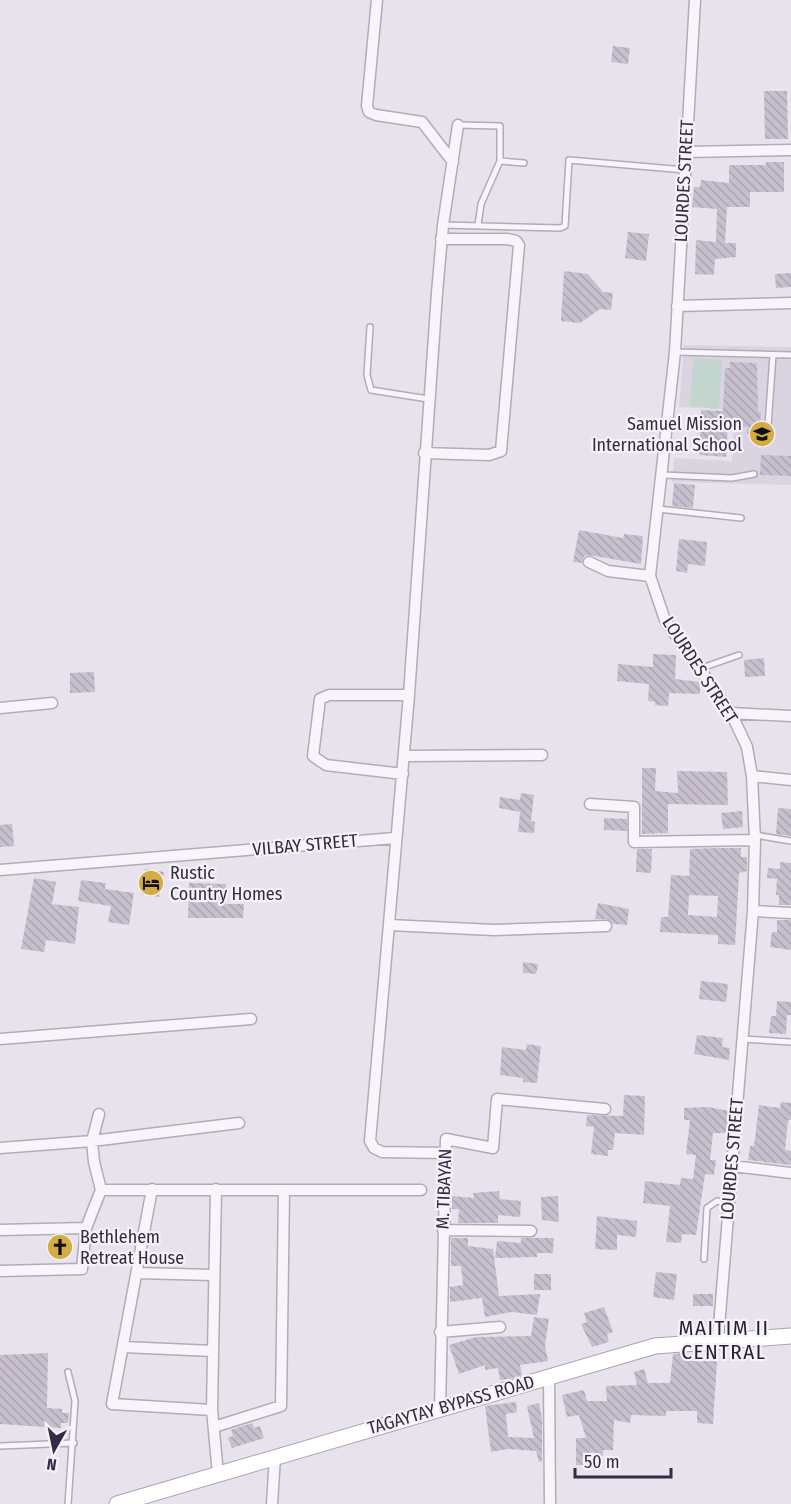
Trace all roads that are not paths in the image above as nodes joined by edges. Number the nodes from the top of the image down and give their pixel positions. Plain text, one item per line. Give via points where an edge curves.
1 (377, 0) edge
2 (695, 0) edge
3 (458, 125) joint
4 (791, 150) edge
5 (686, 152) junction
6 (500, 161) junction
7 (453, 162) junction
8 (524, 163) dead end
9 (685, 170) junction
10 (443, 225) junction
11 (478, 225) junction
12 (441, 240) junction
13 (791, 303) edge
14 (676, 306) junction
15 (370, 327) dead end
16 (675, 352) junction
17 (773, 354) junction
18 (791, 355) edge
19 (428, 399) junction
20 (767, 440) dead end
21 (424, 453) junction
22 (754, 474) dead end
23 (663, 475) junction
24 (658, 509) junction
25 (741, 518) dead end
26 (589, 562) dead end
27 (650, 576) junction
28 (739, 655) dead end
29 (699, 669) junction
30 (409, 695) junction
31 (52, 703) dead end
32 (0, 708) edge
33 (731, 714) junction
34 (791, 716) edge
35 (543, 755) dead end
36 (404, 756) junction
37 (402, 774) junction
38 (752, 776) junction
39 (791, 780) edge
40 (590, 804) dead end
41 (395, 838) junction
42 (755, 838) junction
43 (791, 841) edge
44 (0, 870) edge
45 (753, 911) junction
46 (791, 913) edge
47 (389, 925) junction
48 (606, 926) dead end
49 (251, 1019) dead end
50 (0, 1039) edge
51 (742, 1039) junction
52 (791, 1042) edge
53 (605, 1109) dead end
54 (99, 1114) dead end
55 (239, 1123) dead end
56 (92, 1141) junction
57 (0, 1148) edge
58 (445, 1153) junction
59 (732, 1166) junction
60 (791, 1173) edge
61 (152, 1189) junction
62 (101, 1190) junction
63 (216, 1190) junction
64 (284, 1190) junction
65 (421, 1190) dead end
66 (728, 1203) junction
67 (86, 1228) junction
68 (0, 1230) edge
69 (443, 1230) junction
70 (531, 1231) dead end
71 (704, 1259) dead end
72 (0, 1271) edge
73 (137, 1273) junction
74 (213, 1275) junction
75 (500, 1327) dead end
76 (440, 1332) junction
77 (791, 1336) edge
78 (718, 1339) junction
79 (123, 1347) junction
80 (213, 1352) junction
81 (68, 1372) dead end
82 (549, 1376) junction
83 (440, 1408) junction
84 (212, 1410) junction
85 (214, 1427) junction
86 (74, 1443) junction
87 (0, 1446) edge
88 (275, 1456) junction
89 (218, 1474) junction
90 (69, 1504) edge
91 (117, 1504) edge
92 (272, 1504) edge
93 (550, 1504) edge

1 - 7 street via 369,112 422,122
2 - 5 street, LOURDES STREET
3 - 6 lane via 500,126
3 - 7 street
4 - 5 street
5 - 9 street, LOURDES STREET
6 - 8 lane
6 - 11 lane via 481,204
7 - 10 street
9 - 11 lane via 569,160 565,226
9 - 14 street, LOURDES STREET
10 - 11 lane
10 - 12 street
12 - 19 street
12 - 21 street via 507,239 519,245 501,451 489,455
13 - 14 street
14 - 16 street, LOURDES STREET
15 - 19 lane via 367,375 371,390
16 - 17 lane
16 - 23 street, LOURDES STREET
17 - 18 lane
17 - 20 lane
19 - 21 street
21 - 30 street
22 - 23 lane via 732,478
23 - 24 street, LOURDES STREET
24 - 25 lane
24 - 27 street, LOURDES STREET
26 - 27 street via 608,571
27 - 29 street, LOURDES STREET via 665,620
28 - 29 lane
29 - 33 street, LOURDES STREET
30 - 36 street
30 - 37 street via 329,695 320,699 313,756 326,765
31 - 32 street
33 - 34 street
33 - 38 street, LOURDES STREET via 747,747
35 - 36 street
36 - 37 street
37 - 41 street
38 - 39 street
38 - 42 street, LOURDES STREET
40 - 42 street via 634,807 634,842
41 - 44 street, VILBAY STREET
41 - 47 street
42 - 43 lane
42 - 45 street, LOURDES STREET
45 - 46 street
45 - 51 street, LOURDES STREET
47 - 48 street via 494,930
47 - 58 street via 370,1142 382,1152
49 - 50 street
51 - 52 lane
51 - 59 street, LOURDES STREET
53 - 58 street, M. TIBAYAN via 497,1100 493,1148 446,1139
54 - 56 street
55 - 56 street
56 - 57 street
56 - 62 street
58 - 69 street, M. TIBAYAN
59 - 60 street
59 - 66 street, LOURDES STREET
61 - 62 street
61 - 63 street
61 - 73 street
62 - 67 street
63 - 64 street
63 - 74 street
64 - 65 street
64 - 85 street via 281,1406
66 - 71 lane via 717,1201 706,1208
66 - 78 street, LOURDES STREET
67 - 68 street
67 - 72 street via 82,1269
69 - 70 street
69 - 76 street, M. TIBAYAN
73 - 74 street
73 - 79 street
74 - 80 street
75 - 76 street
76 - 83 street, M. TIBAYAN
77 - 78 main road, TAGAYTAY BYPASS ROAD
78 - 82 main road, TAGAYTAY BYPASS ROAD via 655,1346
79 - 80 street
79 - 84 street via 112,1404
80 - 84 street
81 - 86 lane via 75,1401
82 - 83 main road, TAGAYTAY BYPASS ROAD
82 - 93 street
83 - 88 main road, TAGAYTAY BYPASS ROAD
84 - 85 street
85 - 89 street
86 - 87 lane
86 - 90 lane
88 - 89 main road, TAGAYTAY BYPASS ROAD
88 - 92 street
89 - 91 main road, TAGAYTAY BYPASS ROAD

